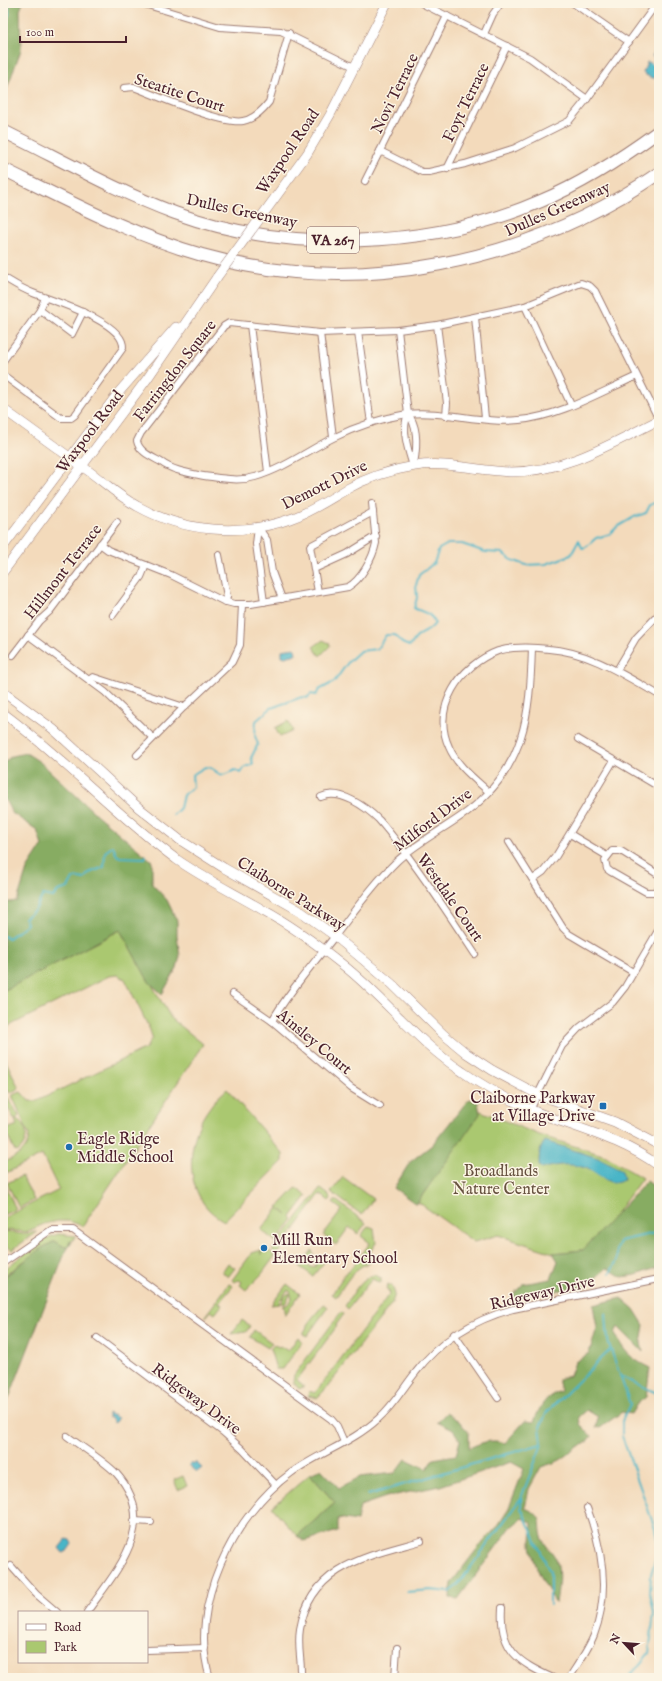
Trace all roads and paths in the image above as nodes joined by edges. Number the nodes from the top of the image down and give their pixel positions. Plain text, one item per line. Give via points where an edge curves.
1 (141, 3) edge
2 (387, 3) edge
3 (501, 3) edge
4 (573, 3) edge
5 (657, 3) edge
6 (423, 4) edge
7 (447, 16) junction
8 (289, 33) junction
9 (484, 34) junction
10 (629, 42) junction
11 (507, 46) junction
12 (354, 67) junction
13 (124, 88) dead end
14 (587, 99) junction
15 (3, 131) edge
16 (659, 131) edge
17 (380, 151) junction
18 (3, 169) edge
19 (447, 169) junction
20 (659, 174) edge
21 (365, 181) dead end
22 (3, 277) edge
23 (46, 298) junction
24 (195, 306) junction
25 (526, 306) junction
26 (40, 310) junction
27 (83, 312) junction
28 (475, 317) junction
29 (250, 325) junction
30 (437, 325) junction
31 (398, 330) junction
32 (358, 332) junction
33 (320, 333) junction
34 (3, 361) edge
35 (3, 375) edge
36 (637, 376) junction
37 (571, 405) junction
38 (3, 409) edge
39 (408, 414) junction
40 (446, 416) junction
41 (485, 418) junction
42 (659, 420) edge
43 (371, 423) junction
44 (333, 438) junction
45 (69, 458) junction
46 (82, 466) junction
47 (413, 466) junction
48 (268, 472) junction
49 (372, 503) dead end
50 (373, 512) junction
51 (117, 522) dead end
52 (258, 528) junction
53 (376, 536) junction
54 (100, 544) junction
55 (3, 547) edge
56 (219, 555) dead end
57 (146, 565) junction
58 (314, 569) junction
59 (3, 572) edge
60 (272, 572) junction
61 (261, 574) junction
62 (318, 592) junction
63 (282, 599) junction
64 (226, 602) junction
65 (264, 602) junction
66 (242, 605) junction
67 (659, 614) edge
68 (113, 615) dead end
69 (28, 635) junction
70 (532, 648) junction
71 (13, 655) dead end
72 (617, 670) junction
73 (89, 680) junction
74 (3, 692) edge
75 (659, 696) edge
76 (184, 706) junction
77 (3, 714) edge
78 (153, 738) junction
79 (578, 739) dead end
80 (137, 755) dead end
81 (614, 760) junction
82 (659, 787) edge
83 (489, 792) junction
84 (320, 797) dead end
85 (570, 834) junction
86 (509, 842) dead end
87 (406, 854) junction
88 (607, 856) junction
89 (659, 875) edge
90 (533, 879) junction
91 (659, 888) edge
92 (659, 929) edge
93 (335, 936) junction
94 (324, 950) junction
95 (475, 954) dead end
96 (633, 972) junction
97 (233, 994) dead end
98 (272, 1021) junction
99 (538, 1094) junction
100 (380, 1106) dead end
101 (530, 1110) junction
102 (659, 1145) edge
103 (659, 1166) edge
104 (3, 1263) edge
105 (659, 1279) edge
106 (454, 1334) junction
107 (97, 1338) dead end
108 (498, 1398) dead end
109 (67, 1436) dead end
110 (344, 1442) junction
111 (276, 1485) junction
112 (587, 1508) dead end
113 (134, 1521) junction
114 (151, 1522) dead end
115 (422, 1541) dead end
116 (11, 1566) dead end
117 (502, 1608) dead end
118 (56, 1611) edge
119 (88, 1611) edge
120 (205, 1648) junction
121 (397, 1648) dead end
122 (148, 1650) edge
123 (210, 1678) edge
124 (301, 1678) edge
125 (395, 1678) edge
126 (553, 1678) edge
127 (569, 1678) edge

1 - 8 street via 220,27 268,29
2 - 12 street, Waxpool Road
3 - 9 street
4 - 10 street
5 - 10 street
6 - 7 street
7 - 9 street
7 - 17 street, Novi Terrace
8 - 12 street
8 - 13 street, Steatite Court via 269,102 251,119 242,122 225,121 134,88
9 - 11 street
10 - 14 street
11 - 14 street via 530,58
11 - 19 street, Foyt Terrace
12 - 24 street, Waxpool Road, bridge via 307,154
14 - 19 street via 569,121 515,148
15 - 16 highway, Dulles Greenway / VA 267 via 134,196 176,213 244,230 301,239 330,240 420,235 463,226 524,208 588,178 634,150
17 - 19 street via 422,172
17 - 21 street, Novi Terrace
18 - 20 highway, Dulles Greenway / VA 267 via 124,228 185,250 282,270 330,273 366,273 410,268 483,255 556,230 614,202
22 - 23 street
23 - 26 street
23 - 27 street
24 - 45 street, Waxpool Road via 119,392
24 - 46 street, Waxpool Road via 147,379
25 - 28 street, Farringdon Square
25 - 36 street, Farringdon Square via 581,283 590,286 595,291
25 - 37 street
26 - 27 street via 72,334
26 - 34 street
27 - 35 street via 118,336 123,348 75,415 71,418 61,418
28 - 30 street, Farringdon Square
28 - 41 street
29 - 33 street, Farringdon Square
29 - 48 street
29 - 48 street, Farringdon Square via 235,322 224,326 137,441 141,449 163,464 189,474 237,479
30 - 31 street, Farringdon Square
30 - 40 street via 447,403
31 - 32 street, Farringdon Square
31 - 39 street
32 - 33 street, Farringdon Square
32 - 43 street
33 - 44 street
36 - 37 street, Farringdon Square
36 - 42 street, Farringdon Square
37 - 41 street, Farringdon Square via 538,418 518,421
38 - 45 street, Demott Drive
39 - 40 street, Farringdon Square
39 - 43 street, Farringdon Square
39 - 47 street via 413,420 417,449
40 - 41 street, Farringdon Square
42 - 47 street, Demott Drive via 582,458 548,468 512,472 450,465
43 - 44 street, Farringdon Square
44 - 48 street, Farringdon Square
45 - 46 street, Demott Drive
45 - 55 street, Waxpool Road
46 - 52 street, Demott Drive via 136,506 172,521 220,530
46 - 59 street, Waxpool Road
47 - 52 street, Demott Drive via 364,480 308,512
49 - 50 street
50 - 53 street
50 - 58 street via 310,546
51 - 54 street, Hillmont Terrace
52 - 60 street via 267,540
52 - 61 street via 256,544
53 - 58 street via 347,554
53 - 62 street via 375,549 358,580 348,587
54 - 57 street via 108,550
54 - 69 street, Hillmont Terrace via 50,611
56 - 64 street
57 - 64 street
57 - 68 street via 141,577
58 - 62 street
60 - 61 street
60 - 63 street
61 - 65 street
62 - 63 street
63 - 65 street
64 - 66 street
65 - 66 street
66 - 76 street via 240,645 232,662
67 - 72 street via 636,638
69 - 71 street, Hillmont Terrace
69 - 73 street
70 - 72 street via 586,656
70 - 83 street, Milford Drive via 531,690 525,727 508,766
70 - 83 street via 511,648 477,661 459,678 448,699 444,713 444,728 449,748 460,766
72 - 75 street
73 - 76 street via 93,677
73 - 78 street
74 - 93 street, Claiborne Parkway via 53,729 139,808 180,840 300,911
76 - 78 street
77 - 94 street, Claiborne Parkway via 55,754 116,811 161,847
78 - 80 street
79 - 81 street
81 - 82 street
81 - 85 street
83 - 87 street, Milford Drive via 466,812
84 - 87 street, Westdale Court via 334,794 358,804 379,820
85 - 88 street
85 - 90 street via 551,864
86 - 90 street
87 - 93 street, Milford Drive via 379,881
87 - 95 street, Westdale Court
88 - 89 street via 612,852 621,851
88 - 91 street via 606,865 611,872 646,892 654,892
90 - 96 street via 569,934
92 - 96 street
93 - 94 street, Milford Drive
93 - 99 street, Claiborne Parkway via 387,979 466,1053
94 - 98 street, Milford Drive
94 - 101 street, Claiborne Parkway via 356,976 445,1059 494,1092
96 - 99 street via 613,1002 579,1028 562,1046
97 - 98 street, Ainsley Court
98 - 100 street, Ainsley Court via 334,1075
99 - 101 street
99 - 102 street, Claiborne Parkway via 615,1122
101 - 103 street, Claiborne Parkway via 598,1133
104 - 110 street via 51,1230 73,1230 330,1419 337,1426
105 - 106 street, Ridgeway Drive via 496,1313
106 - 108 street
106 - 110 street, Ridgeway Drive via 426,1359 384,1414 359,1434
107 - 111 street, Ridgeway Drive via 223,1432
109 - 113 street via 116,1473 129,1494
110 - 111 street, Ridgeway Drive via 306,1462
111 - 120 street, Ridgeway Drive via 243,1523 224,1556 210,1598
112 - 127 street via 601,1556 602,1600 593,1636
113 - 114 street
113 - 119 street via 133,1537 124,1559
115 - 124 street via 347,1564 318,1588 306,1609 300,1630
116 - 118 street via 36,1594
117 - 126 street via 503,1634 509,1647 530,1668
120 - 122 street
120 - 123 street, Ridgeway Drive
121 - 125 street

